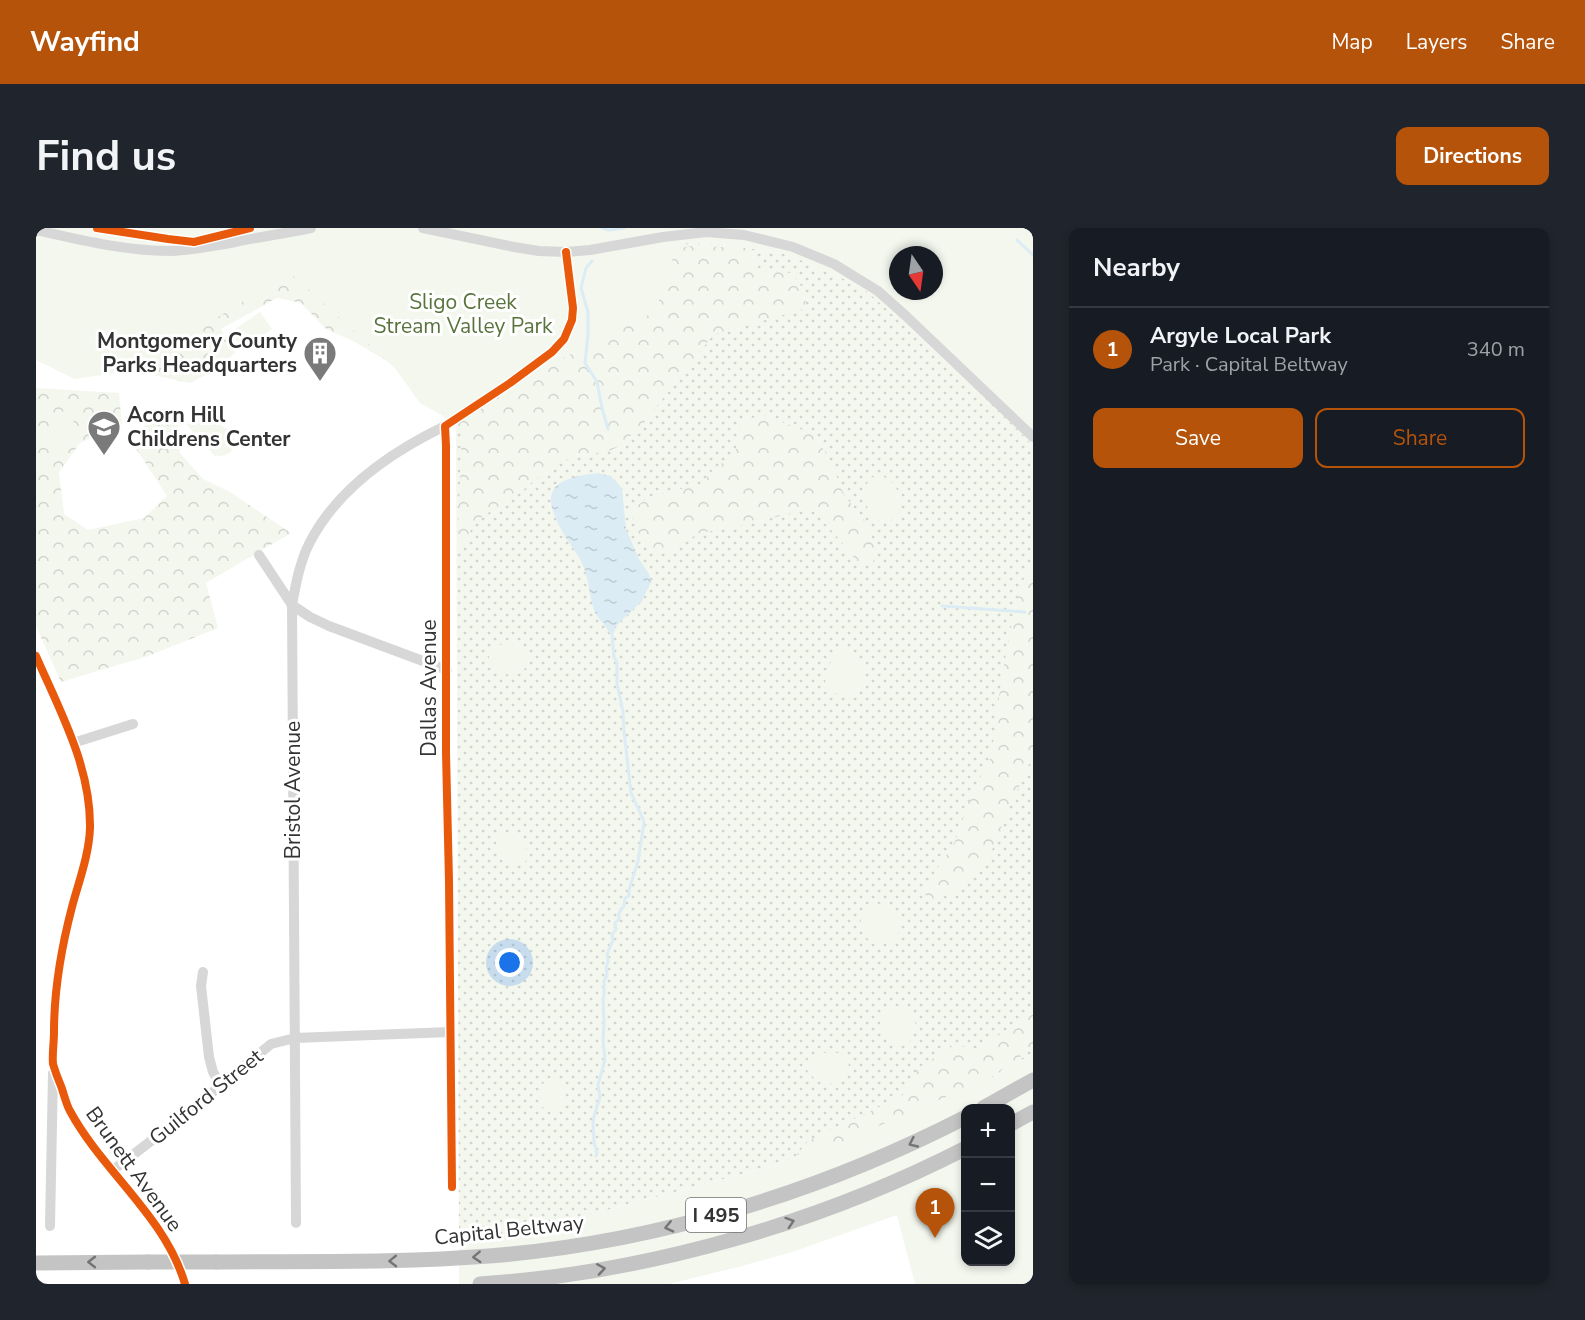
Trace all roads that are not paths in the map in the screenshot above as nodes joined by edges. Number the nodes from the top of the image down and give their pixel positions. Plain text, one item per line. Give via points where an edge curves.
1 (311, 228) edge
2 (423, 228) edge
3 (36, 230) edge
4 (567, 252) junction
5 (445, 426) junction
6 (1033, 437) edge
7 (259, 555) dead end
8 (292, 604) junction
9 (36, 656) edge
10 (447, 670) junction
11 (133, 724) dead end
12 (73, 743) junction
13 (203, 972) dead end
14 (450, 1032) junction
15 (295, 1038) junction
16 (53, 1064) junction
17 (1033, 1080) edge
18 (221, 1086) junction
19 (990, 1104) edge
20 (1033, 1112) edge
21 (961, 1120) edge
22 (1015, 1122) edge
23 (961, 1150) edge
24 (113, 1170) junction
25 (452, 1186) dead end
26 (296, 1223) dead end
27 (50, 1226) dead end
28 (36, 1263) edge
29 (185, 1284) edge
30 (480, 1284) edge

1 - 3 street via 199,249 170,250 115,246
2 - 4 street via 514,247
4 - 5 street via 573,308 564,339 510,383
4 - 6 street via 706,232 744,235 793,247 834,264 878,291
5 - 8 street, Bristol Avenue via 414,441 342,496 310,542
5 - 10 street, Dallas Avenue
7 - 8 street
8 - 10 street via 329,626
8 - 15 street, Bristol Avenue
9 - 12 street, Brunett Avenue
10 - 14 street, Dallas Avenue
11 - 12 street
12 - 16 street, Brunett Avenue via 88,793 90,829 58,967
13 - 18 street via 209,1057
14 - 15 street, Guilford Street
14 - 25 street, Dallas Avenue
15 - 18 street, Guilford Street via 271,1044
15 - 26 street, Bristol Avenue
16 - 24 street, Brunett Avenue via 69,1110
16 - 27 street
17 - 19 highway
18 - 24 street, Guilford Street
20 - 22 highway
21 -> 28 highway, Capital Beltway / I 495, bridge via 837,1175 727,1212 671,1227 542,1250 419,1260
30 -> 23 highway, I 495 via 610,1268 733,1239 847,1201
24 - 29 street, Brunett Avenue via 151,1219 176,1260

